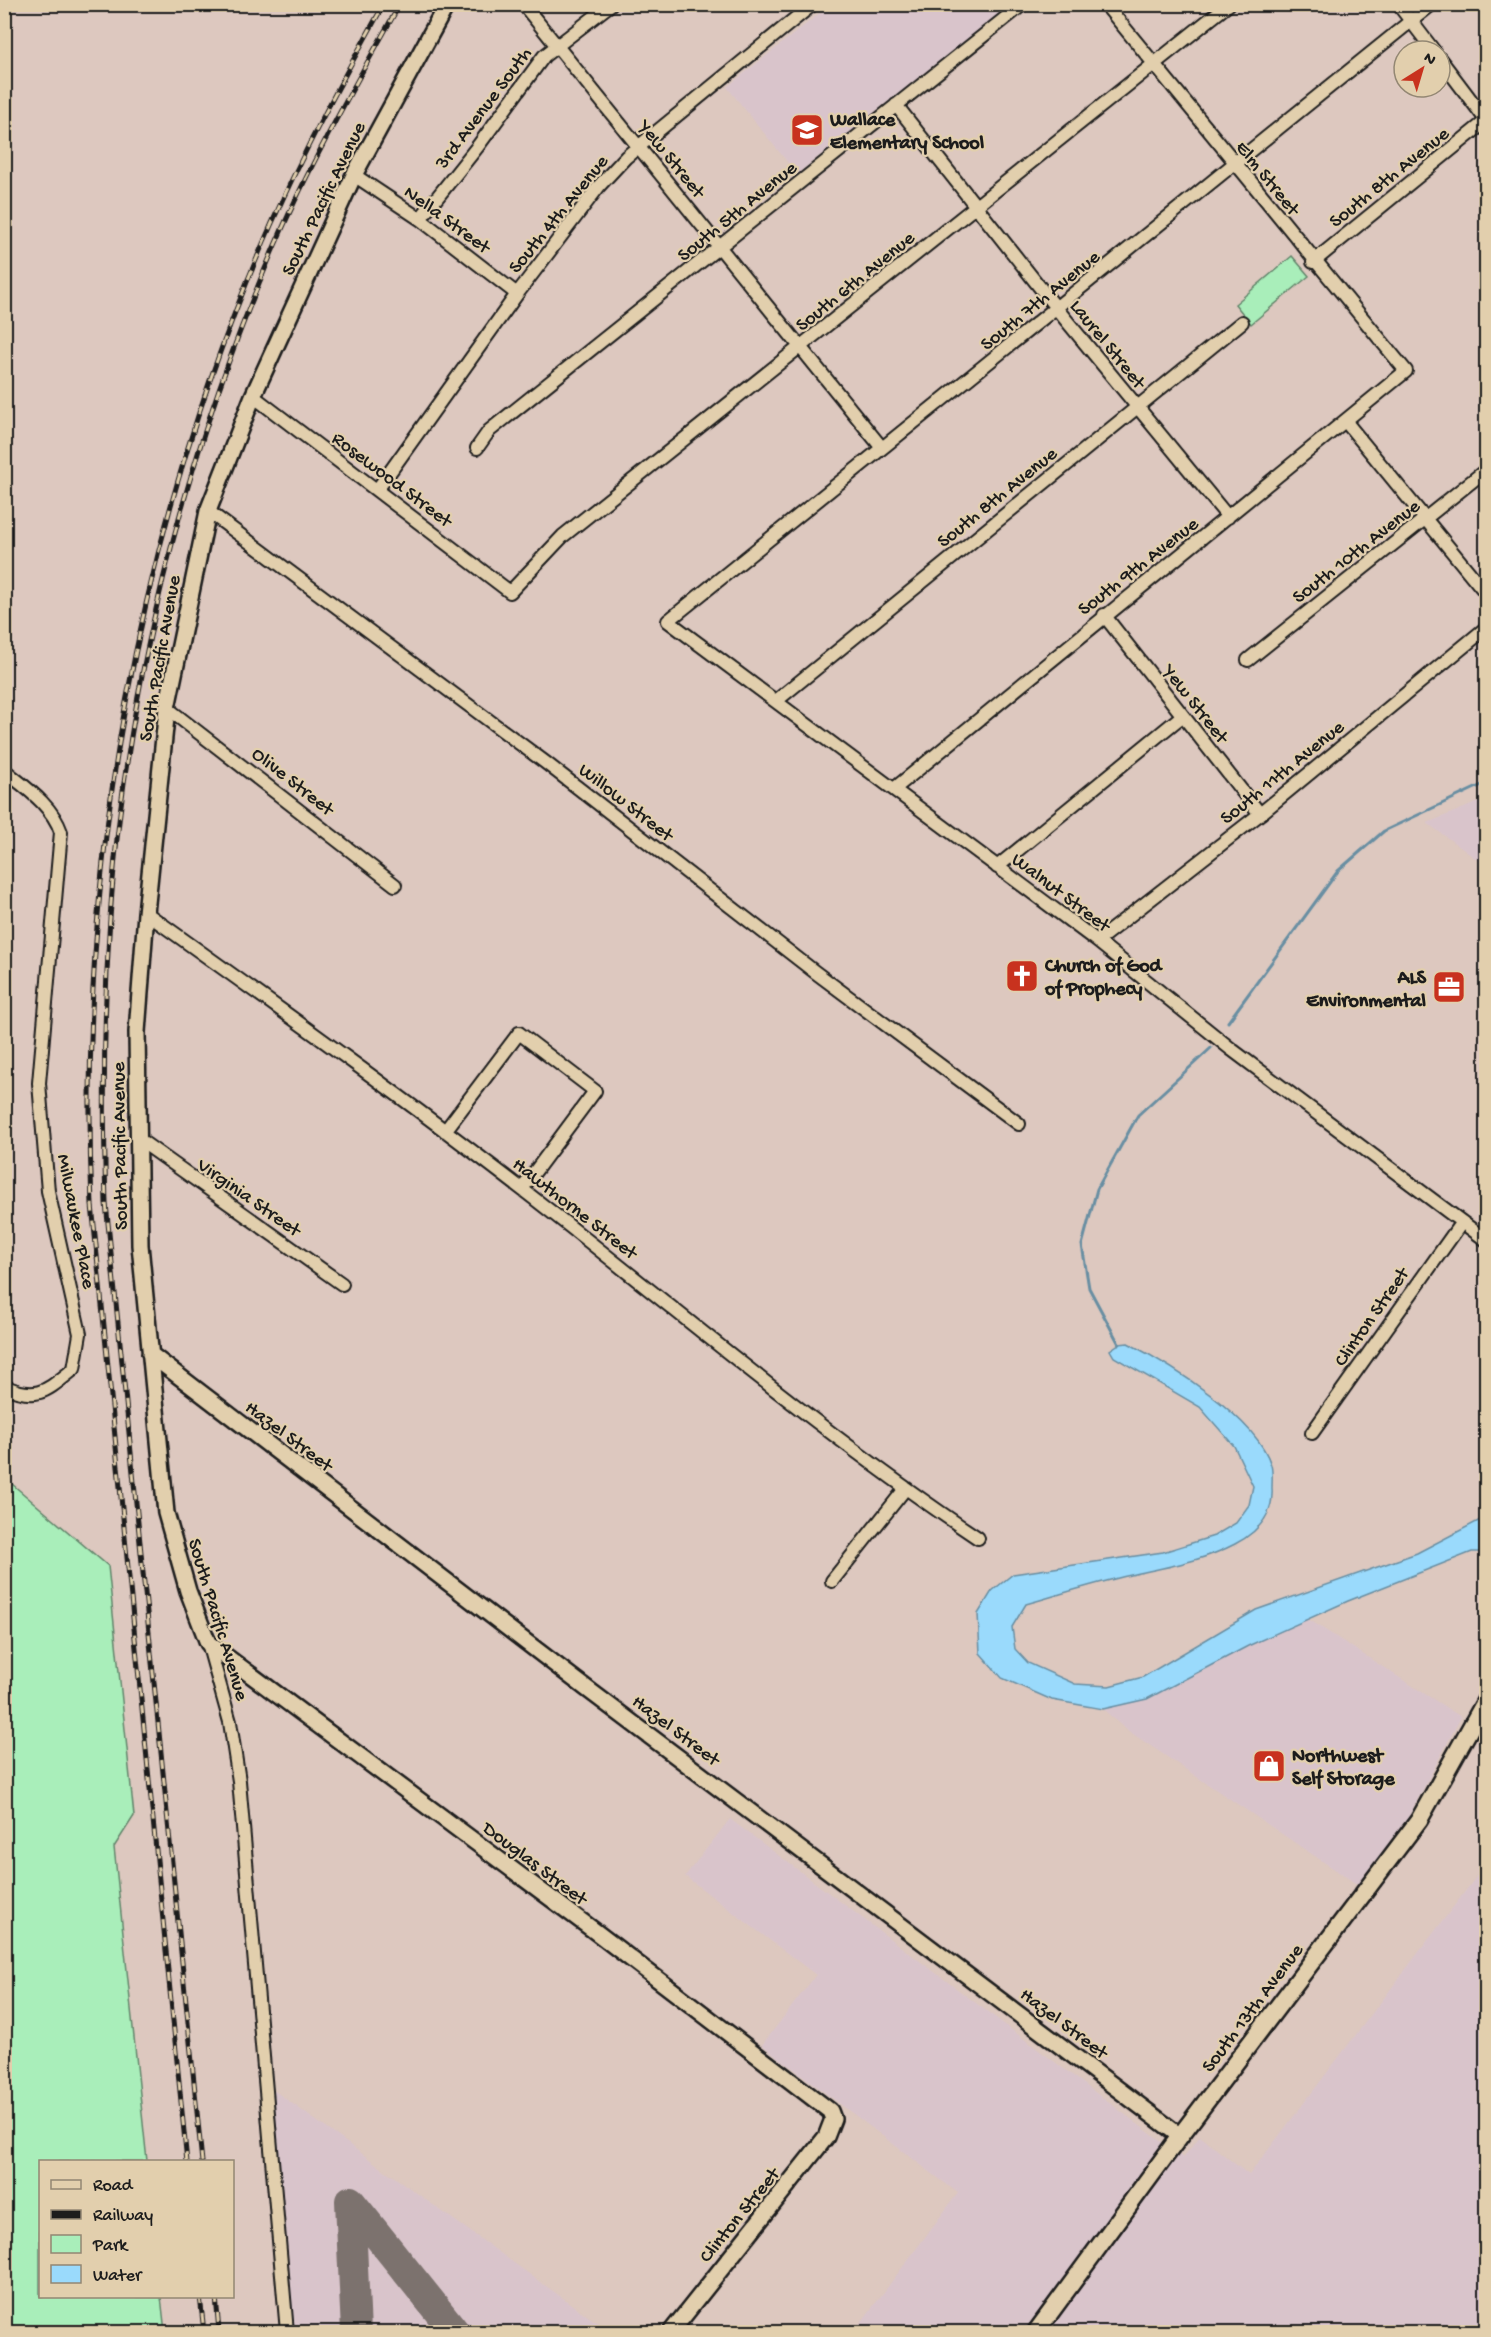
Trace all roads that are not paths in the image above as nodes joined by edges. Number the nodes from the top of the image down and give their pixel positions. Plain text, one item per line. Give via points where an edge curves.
1 (447, 4) edge
2 (523, 4) edge
3 (611, 4) edge
4 (1023, 4) edge
5 (1105, 4) edge
6 (1229, 4) edge
7 (1398, 4) edge
8 (1432, 4) edge
9 (812, 5) edge
10 (1411, 21) junction
11 (1425, 39) edge
12 (558, 46) junction
13 (1154, 66) junction
14 (1452, 75) edge
15 (896, 105) junction
16 (1486, 121) edge
17 (639, 147) junction
18 (1235, 165) junction
19 (354, 175) junction
20 (976, 206) junction
21 (420, 219) junction
22 (721, 248) junction
23 (1313, 262) junction
24 (517, 294) junction
25 (1057, 309) junction
26 (1242, 322) dead end
27 (801, 348) junction
28 (1406, 372) joint
29 (253, 396) junction
30 (1137, 407) junction
31 (1346, 422) junction
32 (477, 448) dead end
33 (882, 448) junction
34 (1486, 470) edge
35 (377, 490) junction
36 (207, 511) junction
37 (1228, 517) junction
38 (1427, 518) junction
39 (510, 592) joint
40 (1486, 593) edge
41 (1104, 615) junction
42 (668, 621) joint
43 (1486, 628) edge
44 (1248, 660) dead end
45 (776, 701) junction
46 (167, 708) junction
47 (1182, 716) junction
48 (4, 770) edge
49 (894, 789) junction
50 (1260, 814) junction
51 (997, 867) junction
52 (395, 885) dead end
53 (146, 913) junction
54 (1097, 942) junction
55 (1019, 1124) dead end
56 (445, 1131) junction
57 (137, 1138) junction
58 (522, 1189) junction
59 (1462, 1222) junction
60 (1486, 1240) edge
61 (342, 1284) dead end
62 (150, 1354) junction
63 (4, 1386) edge
64 (1312, 1433) dead end
65 (905, 1489) junction
66 (978, 1538) dead end
67 (832, 1581) dead end
68 (208, 1643) junction
69 (1486, 1700) edge
70 (833, 2119) joint
71 (1180, 2136) junction
72 (287, 2332) edge
73 (671, 2332) edge
74 (1036, 2332) edge

1 - 19 street, South Pacific Avenue
2 - 12 street, Yew Street
3 - 12 street, 3rd Avenue South
4 - 15 street, South 5th Avenue
5 - 13 street, Elm Street
6 - 13 street, South 6th Avenue
7 - 10 street
8 - 10 street, South 7th Avenue
9 - 17 street, South 4th Avenue
10 - 11 street
10 - 18 street, South 7th Avenue
12 - 17 street, Yew Street
12 - 21 street, 3rd Avenue South via 544,56
13 - 18 street, Elm Street
13 - 20 street, South 6th Avenue
14 - 16 street
15 - 20 street, Laurel Street
15 - 22 street, South 5th Avenue
16 - 23 street, South 8th Avenue
17 - 22 street, Yew Street
17 - 24 street, South 4th Avenue via 599,186
18 - 23 street, Elm Street
18 - 25 street, South 7th Avenue
19 - 21 street, Nella Street
19 - 29 street, South Pacific Avenue
20 - 25 street, Laurel Street
20 - 27 street, South 6th Avenue
21 - 24 street, Nella Street
22 - 27 street, Yew Street
22 - 32 street, South 5th Avenue via 489,431
23 - 28 street, Elm Street
24 - 35 street, South 4th Avenue
25 - 30 street, Laurel Street
25 - 33 street, South 7th Avenue
26 - 30 street, South 8th Avenue
27 - 33 street, Yew Street
27 - 39 street, South 6th Avenue via 563,536
28 - 31 street, South 9th Avenue
29 - 35 street, Rosewood Street
29 - 36 street, South Pacific Avenue
30 - 37 street, Laurel Street
30 - 45 street, South 8th Avenue
31 - 37 street, South 9th Avenue
31 - 38 street
33 - 42 street, South 7th Avenue
34 - 38 street, South 10th Avenue
35 - 39 street, Rosewood Street
36 - 46 street, South Pacific Avenue
36 - 55 street, Willow Street via 546,763
37 - 41 street, South 9th Avenue
38 - 40 street
38 - 44 street, South 10th Avenue
41 - 47 street, Yew Street
41 - 49 street, South 9th Avenue
42 - 45 street, Walnut Street
43 - 50 street, South 11th Avenue
45 - 49 street, Walnut Street
46 - 52 street, Olive Street
46 - 53 street, South Pacific Avenue
47 - 50 street, Yew Street
47 - 51 street
48 - 63 street, Milwaukee Place via 40,800 57,821 62,843 39,1083 48,1191 80,1334 74,1369 48,1390 24,1395
49 - 51 street, Walnut Street
50 - 54 street, South 11th Avenue
51 - 54 street, Walnut Street
53 - 56 street, Hawthorne Street
53 - 57 street, South Pacific Avenue via 137,1032
54 - 59 street, Walnut Street via 1231,1049
56 - 58 street, Hawthorne Street
56 - 58 street via 519,1034 595,1090
57 - 61 street, Virginia Street
57 - 62 street, South Pacific Avenue via 140,1245
58 - 65 street, Hawthorne Street
59 - 60 street, Walnut Street
59 - 64 street, Clinton Street
62 - 68 street, South Pacific Avenue via 166,1513 188,1591
62 - 71 street, Hazel Street
65 - 66 street, Hawthorne Street
65 - 67 street
68 - 70 street, Douglas Street via 825,2105
68 - 72 street, South Pacific Avenue via 230,1722 239,1781
69 - 71 main road, South 13th Avenue via 1419,1821
70 - 73 street, Clinton Street via 826,2137
71 - 74 main road, South 13th Avenue

